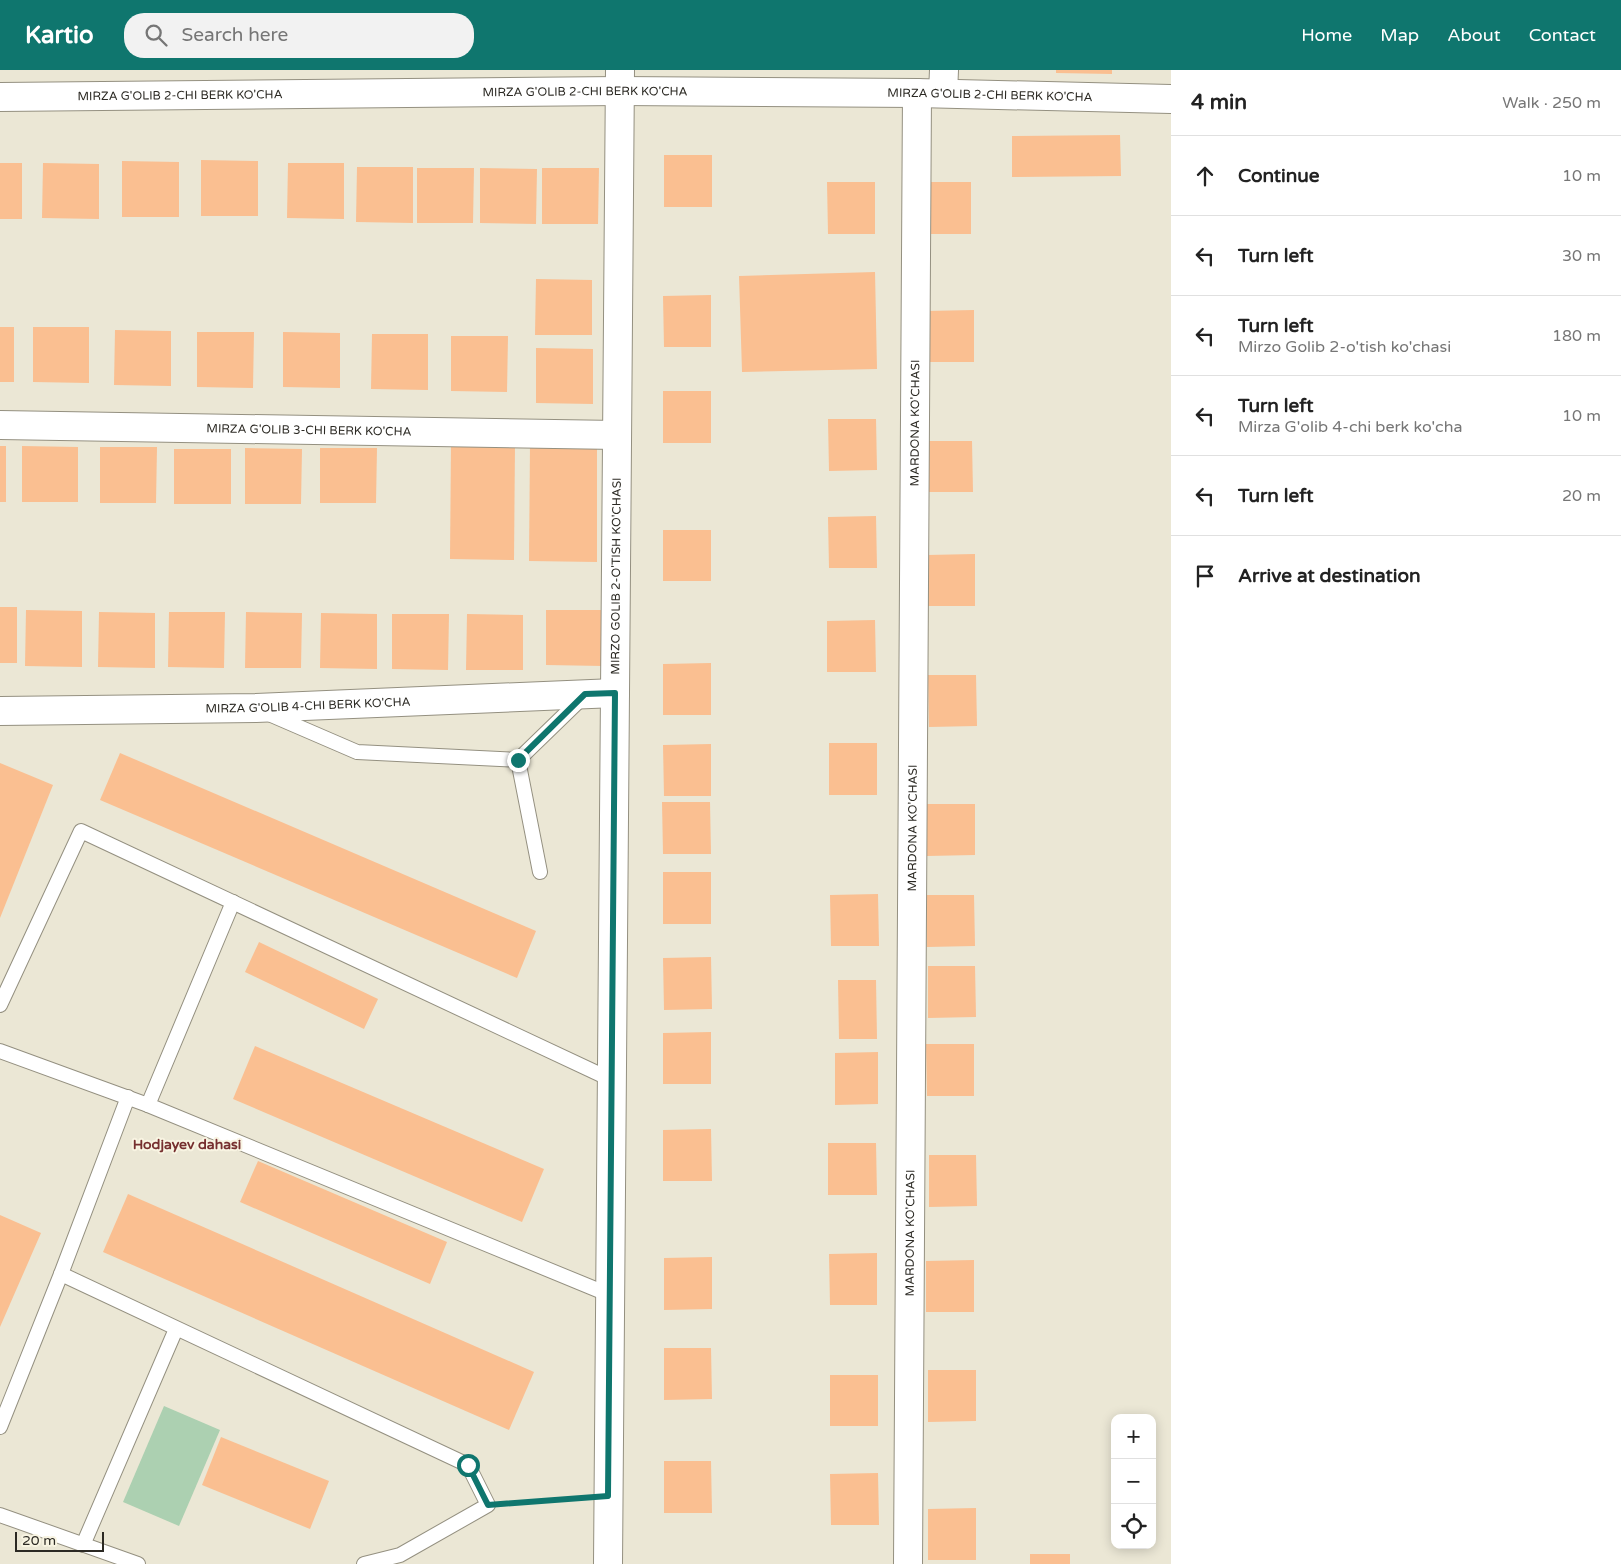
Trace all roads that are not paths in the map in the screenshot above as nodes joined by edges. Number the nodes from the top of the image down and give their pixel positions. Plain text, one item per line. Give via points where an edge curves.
1 (620, 80) edge
2 (935, 85) edge
3 (0, 97) edge
4 (1171, 99) edge
5 (0, 425) edge
6 (617, 435) junction
7 (615, 693) junction
8 (585, 694) junction
9 (256, 708) junction
10 (0, 711) edge
11 (518, 760) junction
12 (540, 872) dead end
13 (233, 902) junction
14 (0, 1005) edge
15 (0, 1051) edge
16 (612, 1080) junction
17 (128, 1097) junction
18 (148, 1105) junction
19 (61, 1274) junction
20 (610, 1295) junction
21 (176, 1329) junction
22 (0, 1427) edge
23 (0, 1515) edge
24 (83, 1545) junction
25 (138, 1564) edge
26 (364, 1564) edge
27 (608, 1564) edge
28 (908, 1564) edge

1 - 2 street, MIRZA G'OLIB 2-CHI BERK KO'CHA
1 - 3 street, MIRZA G'OLIB 2-CHI BERK KO'CHA
1 - 6 street, MIRZO GOLIB 2-O'TISH KO'CHASI
2 - 4 street, MIRZA G'OLIB 2-CHI BERK KO'CHA
2 - 28 street, MARDONA KO'CHASI
5 - 6 street, MIRZA G'OLIB 3-CHI BERK KO'CHA
6 - 7 street, MIRZO GOLIB 2-O'TISH KO'CHASI
7 - 8 street, MIRZA G'OLIB 4-CHI BERK KO'CHA
7 - 16 street, MIRZO GOLIB 2-O'TISH KO'CHASI
8 - 9 street, MIRZA G'OLIB 4-CHI BERK KO'CHA
8 - 11 lane
9 - 10 street, MIRZA G'OLIB 4-CHI BERK KO'CHA
9 - 11 lane via 357,752
11 - 12 lane
13 - 14 lane via 82,831
13 - 16 lane
13 - 18 lane
15 - 17 lane
16 - 20 street, MIRZO GOLIB 2-O'TISH KO'CHASI
17 - 18 lane
17 - 19 lane
18 - 20 lane
19 - 21 lane
19 - 22 lane
20 - 27 street, MIRZO GOLIB 2-O'TISH KO'CHASI
21 - 24 lane
21 - 26 lane via 468,1465 488,1505 400,1554
23 - 24 lane
24 - 25 lane

